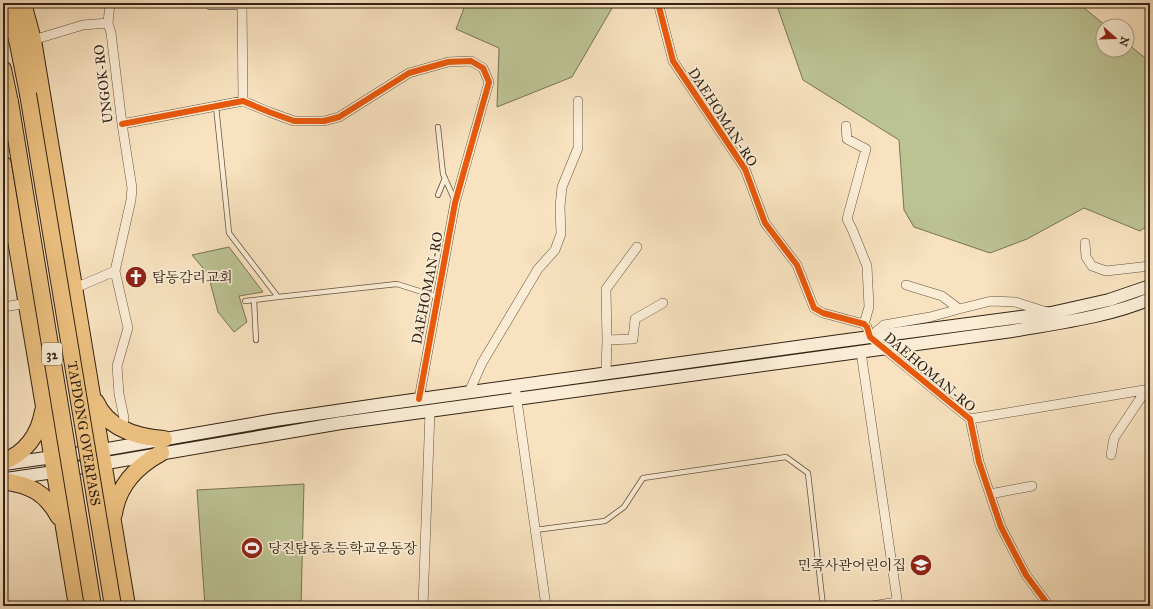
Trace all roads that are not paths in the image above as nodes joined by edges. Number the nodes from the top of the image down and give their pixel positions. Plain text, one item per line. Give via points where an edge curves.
1 (8, 3) edge
2 (110, 3) edge
3 (658, 3) edge
4 (242, 5) edge
5 (25, 7) edge
6 (210, 7) dead end
7 (108, 23) junction
8 (33, 40) junction
9 (3, 69) edge
10 (243, 101) junction
11 (578, 101) dead end
12 (216, 106) junction
13 (122, 124) junction
14 (846, 126) dead end
15 (438, 127) dead end
16 (3, 164) edge
17 (445, 178) junction
18 (438, 195) dead end
19 (455, 201) junction
20 (1085, 243) dead end
21 (636, 247) dead end
22 (1150, 266) edge
23 (114, 271) junction
24 (906, 285) dead end
25 (1150, 286) edge
26 (75, 288) junction
27 (278, 297) junction
28 (438, 297) junction
29 (1150, 299) edge
30 (254, 300) junction
31 (245, 301) dead end
32 (28, 303) junction
33 (664, 303) dead end
34 (3, 307) edge
35 (959, 309) junction
36 (1051, 313) junction
37 (867, 329) junction
38 (256, 340) dead end
39 (607, 340) junction
40 (884, 349) junction
41 (861, 352) junction
42 (606, 373) junction
43 (90, 386) junction
44 (515, 386) junction
45 (1148, 390) edge
46 (469, 392) junction
47 (419, 399) junction
48 (517, 399) junction
49 (44, 406) junction
50 (430, 411) junction
51 (970, 419) junction
52 (122, 430) junction
53 (162, 446) junction
54 (1111, 455) dead end
55 (103, 457) junction
56 (3, 463) edge
57 (53, 465) junction
58 (3, 480) edge
59 (1032, 486) dead end
60 (990, 494) junction
61 (114, 526) junction
62 (64, 528) junction
63 (535, 530) junction
64 (897, 604) edge
65 (77, 606) edge
66 (93, 606) edge
67 (112, 606) edge
68 (128, 606) edge
69 (423, 606) edge
70 (546, 606) edge
71 (823, 606) edge
72 (872, 606) edge
73 (1049, 606) edge

1 - 67 highway, TAPDONG OVERPASS, bridge via 28,94
2 - 7 street
3 - 37 street, DAEHOMAN-RO via 673,61 746,169 765,224 797,265 814,308
4 - 6 lane
4 - 10 street
5 - 8 highway
7 - 8 street, UNGOK-RO via 83,25
7 - 13 street, UNGOK-RO
8 - 26 highway
9 - 66 highway, TAPDONG OVERPASS / 32, bridge
10 - 12 street
10 - 19 street, DAEHOMAN-RO via 294,121 324,121 340,117 409,73 448,62 471,61 483,68 489,82
11 - 46 street via 578,148 562,187 561,234 555,250 538,269 482,363
12 - 13 street
12 - 27 lane via 229,233
13 - 23 street, UNGOK-RO via 132,188
14 - 37 street via 847,139 866,149 847,219 867,266
15 - 17 lane
16 - 32 highway
17 - 18 lane
17 - 19 lane
19 - 28 street, DAEHOMAN-RO
20 - 22 street via 1086,257 1092,266 1106,271
21 - 39 street via 606,289
23 - 26 street
23 - 52 street, UNGOK-RO via 128,328 117,366 124,418
24 - 35 street via 942,296
25 - 36 main road, DAEHOMAN-RO via 1109,300
26 - 43 highway
27 - 28 lane via 397,284
27 - 30 lane
28 - 47 street, DAEHOMAN-RO
29 - 40 main road, DAEHOMAN-RO via 1083,318
30 - 31 lane
30 - 38 lane
32 - 34 street
32 - 49 highway
33 - 39 street via 636,319 633,339
35 - 36 street, DAEHOMAN-RO via 991,302 1014,302
35 - 37 street, DAEHOMAN-RO
36 - 37 main road, DAEHOMAN-RO
37 - 40 street, DAEHOMAN-RO
37 - 42 main road
39 - 42 street
40 - 41 main road, DAEHOMAN-RO
40 - 51 street, DAEHOMAN-RO
41 - 48 main road, DAEHOMAN-RO
41 - 64 street
42 - 44 main road
43 - 52 highway via 102,413
43 - 55 highway
44 - 46 main road
44 - 48 street
45 - 51 street
45 - 54 street via 1114,438
46 - 47 main road
47 - 53 main road via 275,420
48 - 50 main road, DAEHOMAN-RO
48 - 63 street
49 - 56 highway via 40,425 33,439 16,456
49 - 57 highway
50 - 53 main road, DAEHOMAN-RO
50 - 69 street
51 - 60 street, DAEHOMAN-RO via 979,462
52 - 53 highway
53 - 55 main road
53 - 61 highway via 124,486 116,508
55 - 57 main road
55 - 61 highway
56 - 57 main road
57 - 58 main road
57 - 62 highway
58 - 62 highway via 37,491 50,503
59 - 60 street
60 - 73 street, DAEHOMAN-RO via 1001,527 1026,575
61 - 68 highway
62 - 65 highway
63 - 70 street
63 - 71 lane via 605,521 624,507 643,478 786,457 808,473
64 - 72 street

